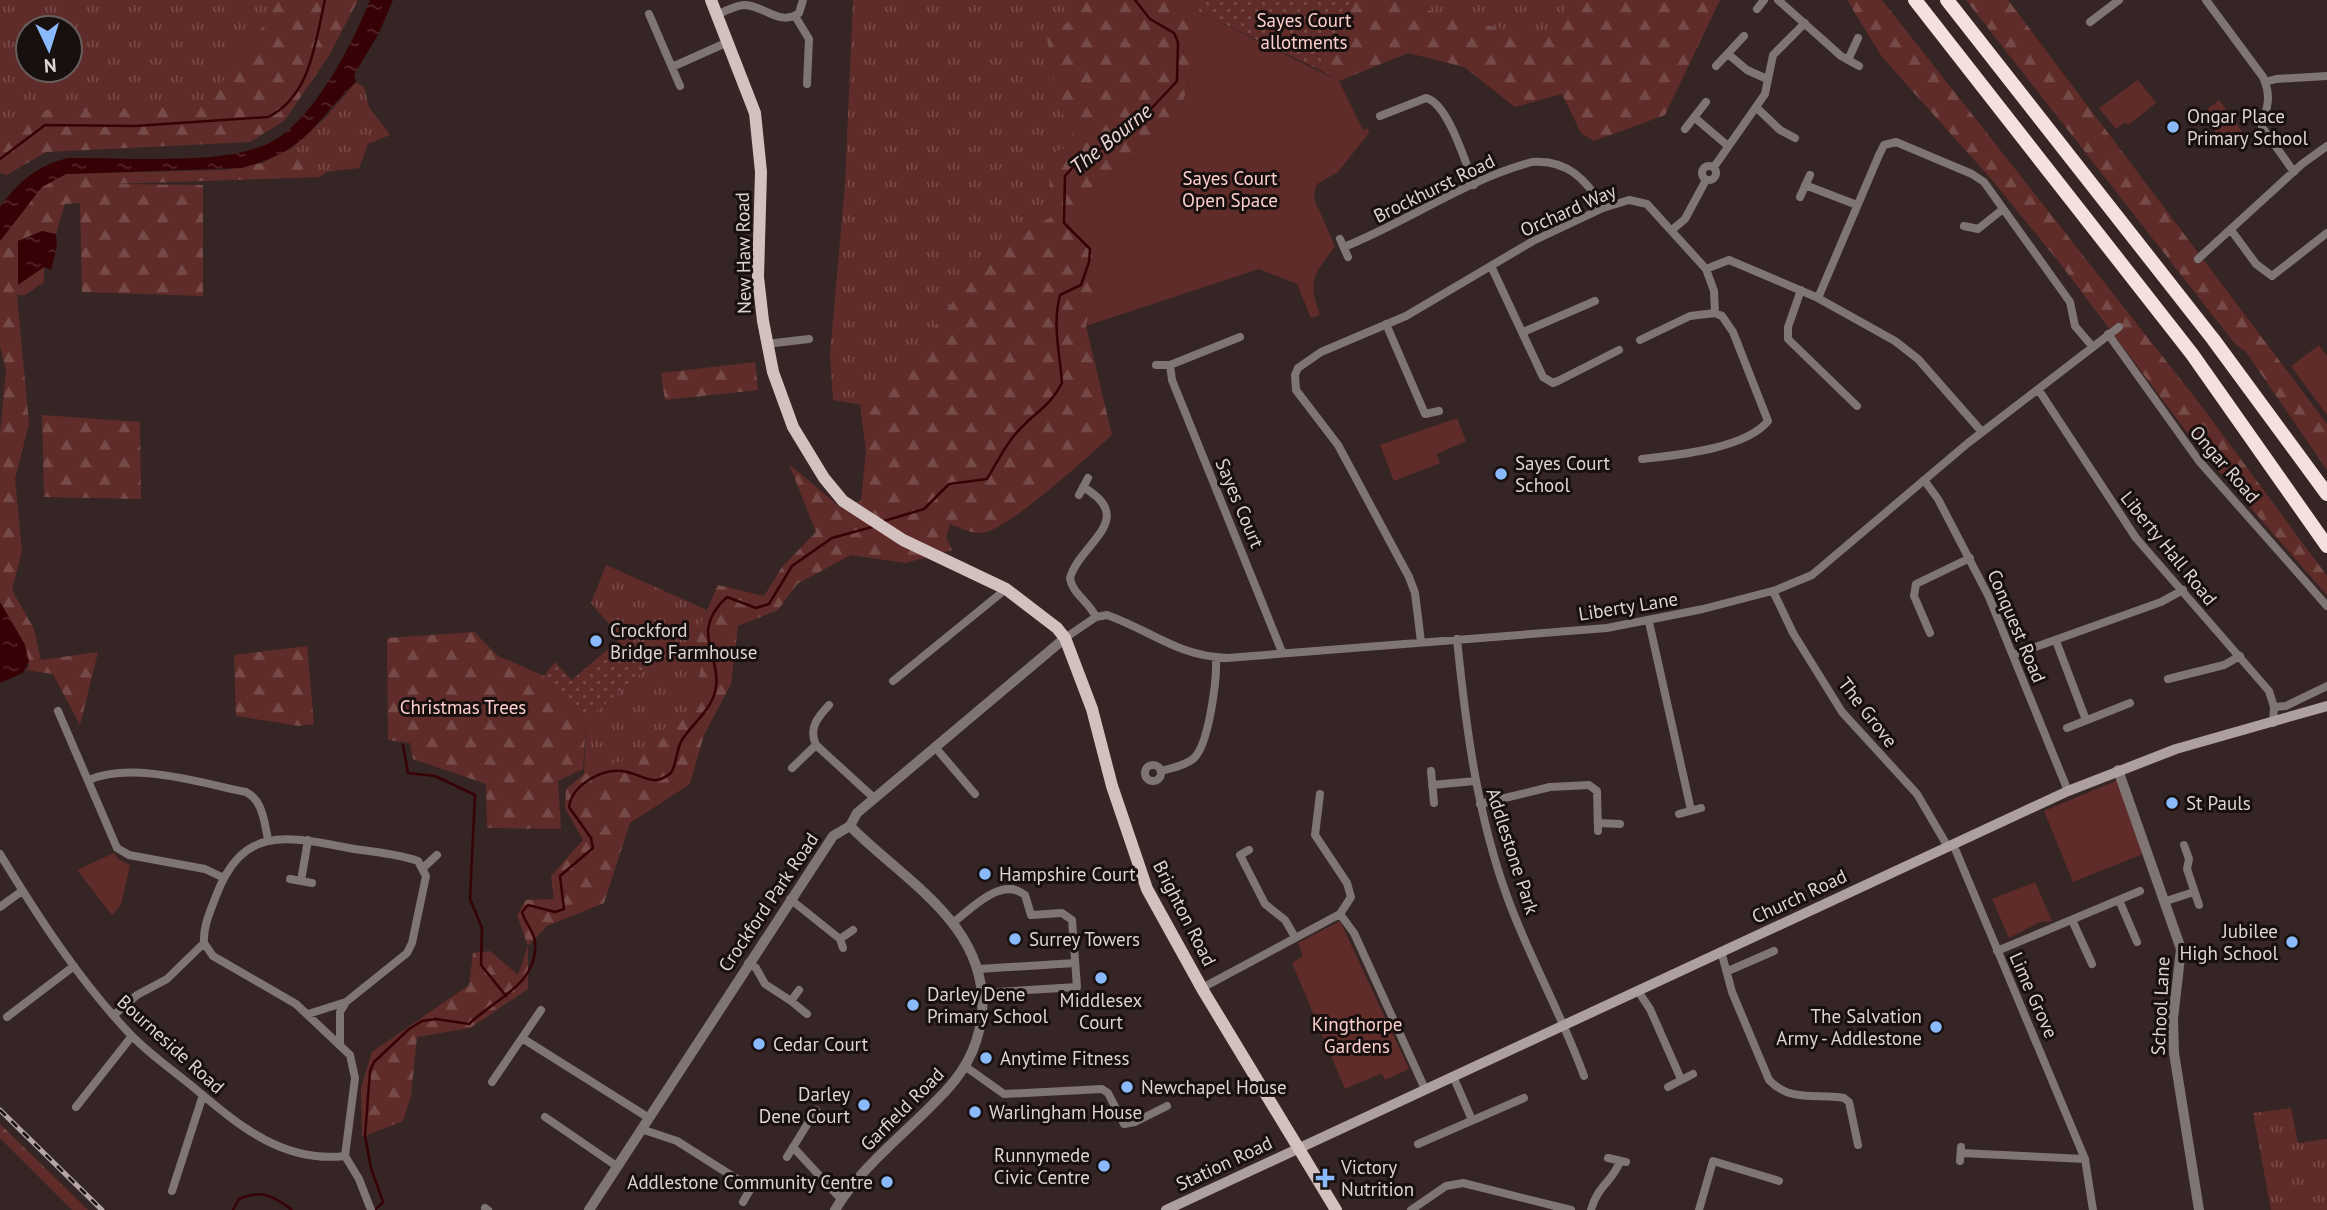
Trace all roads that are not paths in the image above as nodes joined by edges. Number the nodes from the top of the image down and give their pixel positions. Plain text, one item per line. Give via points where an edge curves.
1 (711, 0) edge
2 (803, 0) edge
3 (1764, 0) edge
4 (1778, 0) edge
5 (1915, 0) edge
6 (1947, 0) edge
7 (2119, 0) edge
8 (2206, 0) edge
9 (1756, 9) dead end
10 (649, 14) dead end
11 (717, 15) junction
12 (795, 16) junction
13 (2090, 22) dead end
14 (1805, 23) junction
15 (1744, 36) dead end
16 (1858, 38) dead end
17 (728, 42) junction
18 (1728, 54) junction
19 (1848, 60) junction
20 (672, 66) junction
21 (1716, 66) dead end
22 (1859, 66) dead end
23 (2327, 76) edge
24 (1767, 79) junction
25 (2265, 82) junction
26 (807, 84) dead end
27 (680, 86) dead end
28 (1706, 102) dead end
29 (1757, 108) junction
30 (1380, 116) dead end
31 (1694, 117) junction
32 (1685, 129) dead end
33 (1795, 138) dead end
34 (1728, 146) junction
35 (2327, 146) edge
36 (2294, 172) junction
37 (1810, 175) dead end
38 (1474, 185) junction
39 (1805, 186) junction
40 (1800, 197) dead end
41 (1857, 205) junction
42 (1603, 208) junction
43 (2003, 209) junction
44 (1964, 226) dead end
45 (1672, 230) junction
46 (2231, 230) junction
47 (2327, 233) edge
48 (1348, 257) dead end
49 (2198, 259) dead end
50 (1491, 266) junction
51 (1706, 269) junction
52 (1801, 290) junction
53 (1818, 298) junction
54 (1595, 301) dead end
55 (1715, 313) junction
56 (1386, 324) junction
57 (2119, 327) dead end
58 (1523, 332) junction
59 (2108, 334) junction
60 (1240, 337) dead end
61 (809, 339) dead end
62 (1640, 340) dead end
63 (766, 344) junction
64 (2092, 346) junction
65 (1619, 350) dead end
66 (1156, 365) dead end
67 (1170, 365) junction
68 (2038, 388) junction
69 (1857, 406) dead end
70 (1439, 411) dead end
71 (1982, 432) junction
72 (1642, 459) dead end
73 (1088, 478) dead end
74 (1924, 480) junction
75 (2327, 494) edge
76 (2327, 546) edge
77 (1970, 558) junction
78 (1006, 589) junction
79 (2183, 590) junction
80 (1773, 591) junction
81 (2327, 606) edge
82 (1096, 617) junction
83 (1649, 622) junction
84 (1930, 633) dead end
85 (1065, 638) junction
86 (1457, 639) junction
87 (2056, 641) junction
88 (1421, 642) junction
89 (1282, 652) junction
90 (2013, 655) junction
91 (2240, 656) junction
92 (1216, 658) junction
93 (2168, 679) dead end
94 (893, 681) dead end
95 (2327, 685) edge
96 (2130, 703) dead end
97 (829, 705) dead end
98 (2327, 706) edge
99 (2274, 707) junction
100 (58, 711) dead end
101 (2086, 720) junction
102 (2273, 723) junction
103 (2067, 728) dead end
104 (816, 745) junction
105 (934, 747) junction
106 (792, 768) dead end
107 (2118, 770) junction
108 (1161, 771) dead end
109 (1431, 771) dead end
110 (978, 779) dead end
111 (89, 780) junction
112 (1475, 780) junction
113 (1432, 785) junction
114 (2068, 791) junction
115 (1320, 794) dead end
116 (874, 798) junction
117 (1434, 803) dead end
118 (1479, 804) junction
119 (1701, 808) dead end
120 (1691, 810) junction
121 (1679, 814) dead end
122 (1620, 824) dead end
123 (849, 826) junction
124 (268, 839) junction
125 (308, 840) junction
126 (1950, 845) junction
127 (2185, 845) dead end
128 (1249, 850) dead end
129 (0, 854) edge
130 (437, 855) dead end
131 (424, 867) junction
132 (224, 878) junction
133 (290, 879) dead end
134 (301, 881) junction
135 (313, 883) dead end
136 (22, 891) junction
137 (2140, 891) dead end
138 (2194, 891) junction
139 (790, 899) junction
140 (2119, 900) junction
141 (2166, 901) junction
142 (2199, 905) dead end
143 (0, 907) edge
144 (1340, 914) junction
145 (2072, 920) junction
146 (954, 922) junction
147 (853, 930) dead end
148 (1295, 937) junction
149 (840, 939) junction
150 (2137, 942) dead end
151 (204, 943) junction
152 (843, 948) dead end
153 (1721, 951) junction
154 (1774, 951) dead end
155 (1997, 951) junction
156 (748, 963) junction
157 (1075, 963) junction
158 (2092, 964) dead end
159 (74, 966) junction
160 (978, 969) junction
161 (1728, 971) junction
162 (1202, 988) junction
163 (799, 990) dead end
164 (1638, 991) junction
165 (996, 992) dead end
166 (791, 1001) junction
167 (346, 1002) junction
168 (541, 1010) dead end
169 (308, 1014) junction
170 (807, 1014) dead end
171 (114, 1016) junction
172 (8, 1017) dead end
173 (1564, 1024) junction
174 (132, 1036) junction
175 (522, 1038) junction
176 (340, 1044) junction
177 (965, 1067) junction
178 (1693, 1074) dead end
179 (1452, 1076) junction
180 (1584, 1076) dead end
181 (1681, 1079) junction
182 (492, 1082) dead end
183 (1668, 1087) dead end
184 (1425, 1089) junction
185 (203, 1096) junction
186 (1524, 1098) dead end
187 (1167, 1106) dead end
188 (76, 1107) dead end
189 (816, 1110) dead end
190 (545, 1117) dead end
191 (649, 1118) junction
192 (1472, 1120) junction
193 (641, 1129) junction
194 (1418, 1144) dead end
195 (1858, 1145) dead end
196 (793, 1147) junction
197 (1297, 1147) junction
198 (1961, 1154) dead end
199 (345, 1156) junction
200 (787, 1157) dead end
201 (1608, 1158) dead end
202 (2085, 1159) junction
203 (618, 1167) junction
204 (1779, 1181) dead end
205 (172, 1191) dead end
206 (841, 1199) junction
207 (743, 1202) dead end
208 (370, 1209) edge
209 (1171, 1209) edge
210 (589, 1210) edge
211 (835, 1210) edge
212 (1336, 1210) edge
213 (1411, 1210) edge
214 (1570, 1210) edge
215 (1591, 1210) edge
216 (1699, 1210) edge
217 (2093, 1210) edge
218 (2199, 1210) edge

1 - 11 main road, New Haw Road
2 - 12 street
3 - 9 street
4 - 14 street
5 - 76 highway via 2192,354
6 - 75 highway via 2213,339
7 - 13 street
8 - 25 street
10 - 20 street
11 - 12 street via 746,5 776,17
11 - 17 main road, New Haw Road
12 - 26 street via 809,39
14 - 19 street
14 - 24 street via 1773,55
15 - 18 street
16 - 19 street
17 - 20 street
17 - 63 main road, New Haw Road via 752,100 759,137 758,277
18 - 21 street
18 - 24 street via 1746,71
19 - 22 street
20 - 27 street
23 - 25 street
24 - 29 street
25 - 36 street via 2269,104 2262,127
28 - 31 street
29 - 33 street
29 - 34 street
30 - 38 street via 1426,98 1437,102
31 - 32 street
31 - 34 street
34 - 45 street via 1714,167 1704,169 1706,180 1685,219
35 - 36 street
36 - 46 street
37 - 39 street
38 - 42 street, Brockhurst Road via 1541,161 1575,171
38 - 48 street, Brockhurst Road via 1392,227 1342,243
39 - 40 street
39 - 41 street
41 - 43 street via 1884,145 1896,142 1972,174 1984,182
41 - 53 street
42 - 45 street, Orchard Way via 1639,201 1658,213
42 - 50 street, Orchard Way
43 - 44 street via 1978,229
43 - 64 street via 2070,302 2075,326
45 - 51 street, Orchard Way
46 - 47 street via 2256,264 2272,276
46 - 49 street
50 - 56 street, Orchard Way
50 - 58 street
51 - 52 street via 1729,260
51 - 55 street
52 - 53 street
52 - 69 street via 1788,340
53 - 71 street via 1860,319 1918,359
54 - 58 street
55 - 62 street via 1690,316
55 - 72 street via 1733,332 1768,421 1737,440
56 - 70 street via 1425,414
56 - 88 street, Orchard Way via 1312,356 1295,376 1301,399 1345,458 1409,577 1416,593
57 - 59 street, Liberty Lane
58 - 65 street via 1543,377 1553,383
59 - 64 street, Liberty Lane
59 - 81 street, Ongar Road via 2199,461
60 - 67 street
61 - 63 street
63 - 78 main road, New Haw Road via 783,401 810,457 843,501 903,540
64 - 68 street, Liberty Lane
66 - 67 street
67 - 89 street, Sayes Court via 1172,380
68 - 71 street, Liberty Lane
68 - 79 street, Liberty Hall Road via 2124,522
71 - 74 street, Liberty Lane
73 - 82 street via 1081,491 1101,500 1107,511 1106,524 1070,578 1073,590 1086,599
74 - 77 street, Conquest Road
74 - 80 street, Liberty Lane via 1812,575
77 - 84 street via 1916,584 1914,596
77 - 90 street, Conquest Road
78 - 85 main road
78 - 94 street
79 - 87 street
79 - 91 street, Liberty Hall Road
80 - 83 street, Liberty Lane
80 - 126 street, The Grove via 1842,712 1917,794
82 - 85 street
82 - 92 street, Liberty Lane via 1107,615 1179,651
83 - 86 street, Liberty Lane
83 - 120 street
85 - 105 street, Crockford Park Road
85 - 162 main road, Brighton Road via 1092,709 1147,889
86 - 88 street, Liberty Lane
86 - 112 street, Addlestone Park
87 - 90 street
87 - 101 street
88 - 89 street, Liberty Lane
89 - 92 street, Liberty Lane
90 - 114 street, Conquest Road
91 - 93 street via 2224,665
91 - 99 street, Liberty Hall Road via 2269,691
92 - 108 street via 1200,750 1184,765
95 - 99 street via 2286,706
96 - 101 street
97 - 104 street via 813,727
98 - 102 main road, Church Road
99 - 102 street
100 - 111 street
101 - 103 street
102 - 107 main road, Church Road
104 - 106 street
104 - 116 street
105 - 110 street via 972,790
105 - 116 street, Crockford Park Road
107 - 114 main road, Church Road
107 - 141 street, School Lane
109 - 113 street
111 - 124 street via 105,773 128,772 246,792 256,797
111 - 132 street via 122,853 205,869
112 - 113 street
112 - 118 street, Addlestone Park
113 - 117 street
114 - 126 main road, Church Road
115 - 144 street via 1315,835 1347,883 1351,897
116 - 123 street, Crockford Park Road
118 - 122 street via 1550,787 1588,785 1597,791 1598,827
118 - 173 street, Addlestone Park via 1509,901
119 - 120 street
120 - 121 street
123 - 139 street, Crockford Park Road via 833,836
123 - 146 street, Garfield Road
124 - 125 street
124 - 132 street via 240,856
125 - 131 street via 407,857
125 - 134 street
126 - 153 main road, Church Road
126 - 155 street, Lime Grove
127 - 138 street
128 - 148 street via 1240,855 1265,904 1285,920
129 - 136 street, Bourneside Road
130 - 131 street
131 - 167 street via 425,887 407,953
132 - 151 street via 206,921
133 - 134 street
134 - 135 street
136 - 143 street
136 - 159 street, Bourneside Road
137 - 140 street
138 - 141 street
138 - 142 street
139 - 149 street
139 - 156 street, Crockford Park Road
140 - 145 street
140 - 150 street
141 - 218 street, School Lane via 2181,949 2174,1053
144 - 148 street
144 - 184 street via 1354,933
145 - 155 street
145 - 158 street
146 - 157 street via 987,896 1019,890 1031,915 1062,914 1072,920
146 - 160 street, Garfield Road
147 - 149 street
148 - 162 street
149 - 152 street
151 - 169 street via 213,956
151 - 171 street via 167,979 137,995
153 - 161 street
153 - 164 main road, Church Road
154 - 161 street
155 - 202 street, Lime Grove
156 - 166 street via 765,984
156 - 191 street, Crockford Park Road
157 - 160 street
157 - 165 street via 1077,987
159 - 171 street, Bourneside Road
159 - 172 street
160 - 177 street, Garfield Road via 982,998 979,1034
161 - 195 street via 1732,992 1769,1080 1788,1094 1844,1098 1849,1102
162 - 197 main road, Brighton Road
163 - 166 street
164 - 173 main road, Church Road
164 - 181 street
166 - 170 street
167 - 169 street
167 - 176 street via 340,1012
168 - 175 street
169 - 176 street
171 - 174 street, Bourneside Road
173 - 179 main road, Church Road
173 - 180 street, Addlestone Park
174 - 185 street, Bourneside Road
174 - 188 street
175 - 182 street
175 - 191 street
176 - 199 street via 354,1065
177 - 187 street via 1004,1094 1102,1089 1124,1124
177 - 206 street, Garfield Road
178 - 181 street
179 - 184 main road, Church Road
179 - 192 street
181 - 183 street
184 - 197 main road, Church Road
185 - 199 street, Bourneside Road via 274,1147 321,1157
185 - 205 street
186 - 192 street
189 - 196 street
190 - 203 street via 552,1127
191 - 193 street, Crockford Park Road
192 - 194 street
193 - 203 street, Crockford Park Road
193 - 207 street via 677,1141 751,1188
196 - 200 street
196 - 206 street
197 - 209 main road, Station Road
197 - 212 main road, Brighton Road
198 - 202 street
199 - 208 street
201 - 215 street via 1623,1162 1596,1192
202 - 217 street, Lime Grove
203 - 210 street, Crockford Park Road
204 - 216 street via 1713,1161
206 - 211 street, Garfield Road
213 - 214 street via 1446,1186 1463,1183

